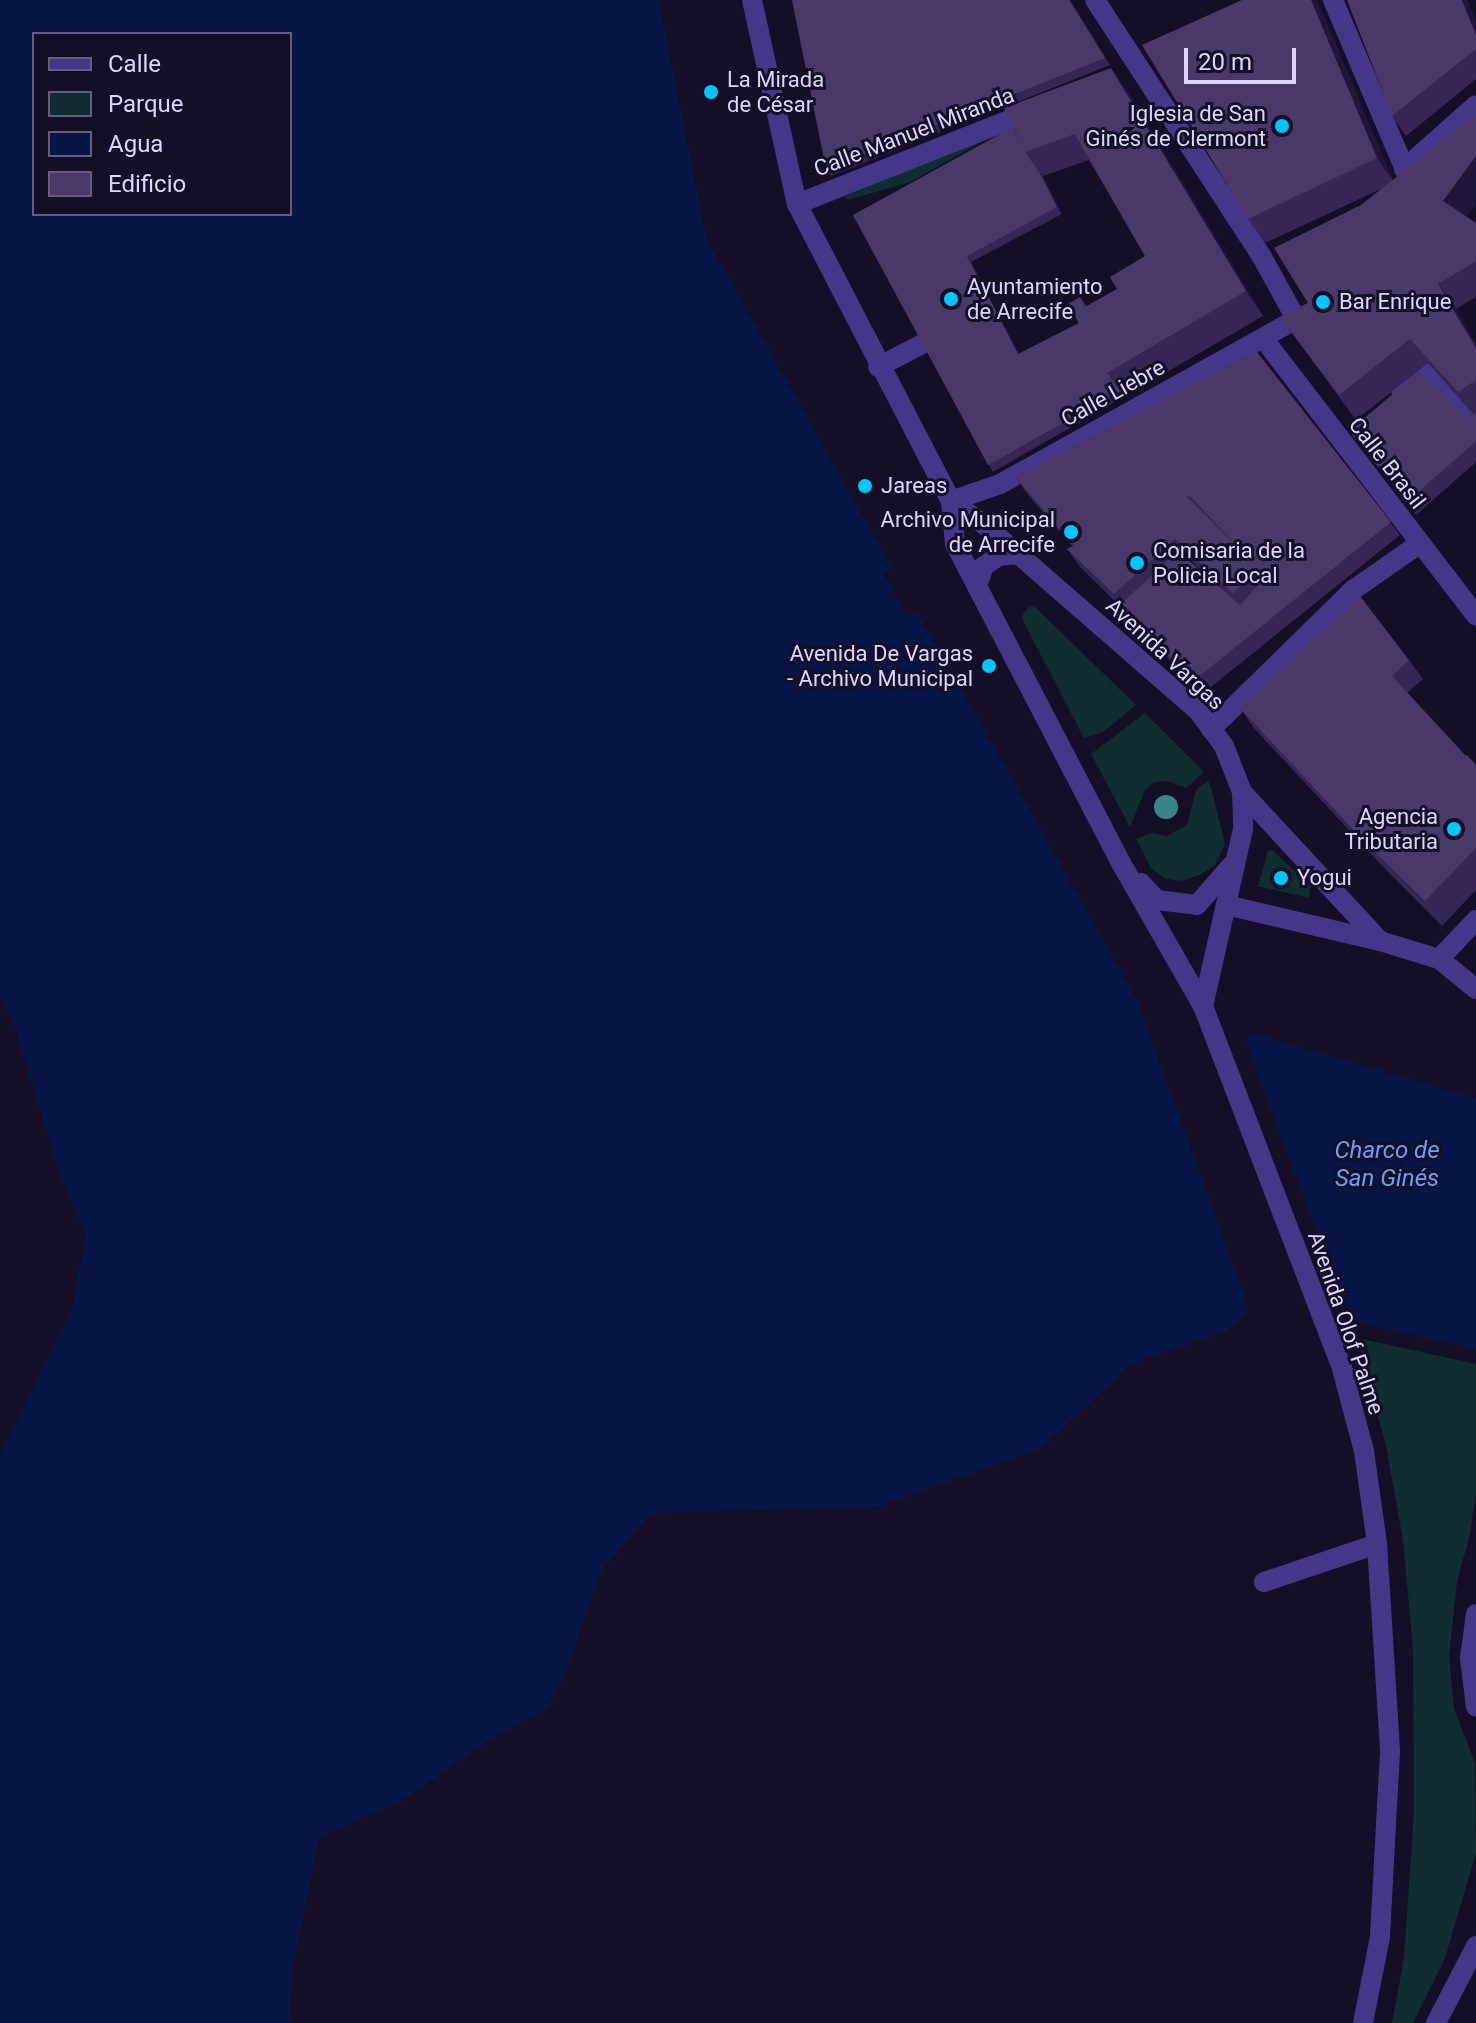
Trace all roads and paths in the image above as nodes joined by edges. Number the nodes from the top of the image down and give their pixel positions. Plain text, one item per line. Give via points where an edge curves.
1 (752, 0) edge
2 (1095, 0) edge
3 (1333, 0) edge
4 (1138, 58) junction
5 (1119, 78) edge
6 (1053, 103) edge
7 (1476, 105) edge
8 (1404, 169) junction
9 (1385, 199) edge
10 (797, 204) junction
11 (1263, 338) junction
12 (926, 342) edge
13 (878, 367) junction
14 (1388, 401) edge
15 (1476, 422) edge
16 (951, 501) junction
17 (1419, 544) junction
18 (1018, 554) junction
19 (977, 586) junction
20 (1476, 616) edge
21 (1211, 729) junction
22 (1242, 792) junction
23 (1237, 860) junction
24 (1121, 863) junction
25 (1226, 905) junction
26 (1476, 920) edge
27 (1380, 941) junction
28 (1439, 959) junction
29 (1476, 989) edge
30 (1203, 1006) junction
31 (1377, 1544) junction
32 (1264, 1582) dead end
33 (1476, 1614) edge
34 (1476, 1707) edge
35 (1476, 1946) edge
36 (1363, 2023) edge
37 (1436, 2023) edge

1 - 10 street, Avenida Vargas
2 - 4 street
3 - 8 street
4 - 5 street
4 - 11 street, Calle Liebre via 1268,254 1296,319
6 - 10 street, Calle Manuel Miranda via 1029,120
7 - 8 street
8 - 9 street via 1412,186
10 - 13 street, Avenida Vargas
11 - 16 street, Calle Liebre via 1144,394 1000,484
11 - 17 street, Calle Brasil via 1345,435
12 - 13 street
13 - 16 street, Avenida Vargas
14 - 15 street via 1425,371
16 - 18 street, Avenida Vargas
16 - 19 street, Avenida Vargas via 955,544
17 - 20 street, Calle Brasil
17 - 21 street via 1353,590
18 - 19 street via 999,556 984,566
18 - 21 street, Avenida Vargas via 1199,712
19 - 24 street, Avenida Vargas
21 - 22 street, Avenida Vargas via 1224,746
22 - 23 street, Avenida Vargas
22 - 27 street
23 - 24 street via 1197,905 1157,900
23 - 25 street, Avenida Vargas
24 - 30 street, Avenida Olof Palme
25 - 27 street
25 - 30 street, Avenida Vargas
26 - 28 street
27 - 28 street
28 - 29 street
30 - 31 street, Avenida Olof Palme via 1336,1353 1364,1451
31 - 32 street
31 - 36 street, Avenida Olof Palme via 1386,1634 1389,1780 1380,1937
33 - 34 street via 1470,1658
35 - 37 street

